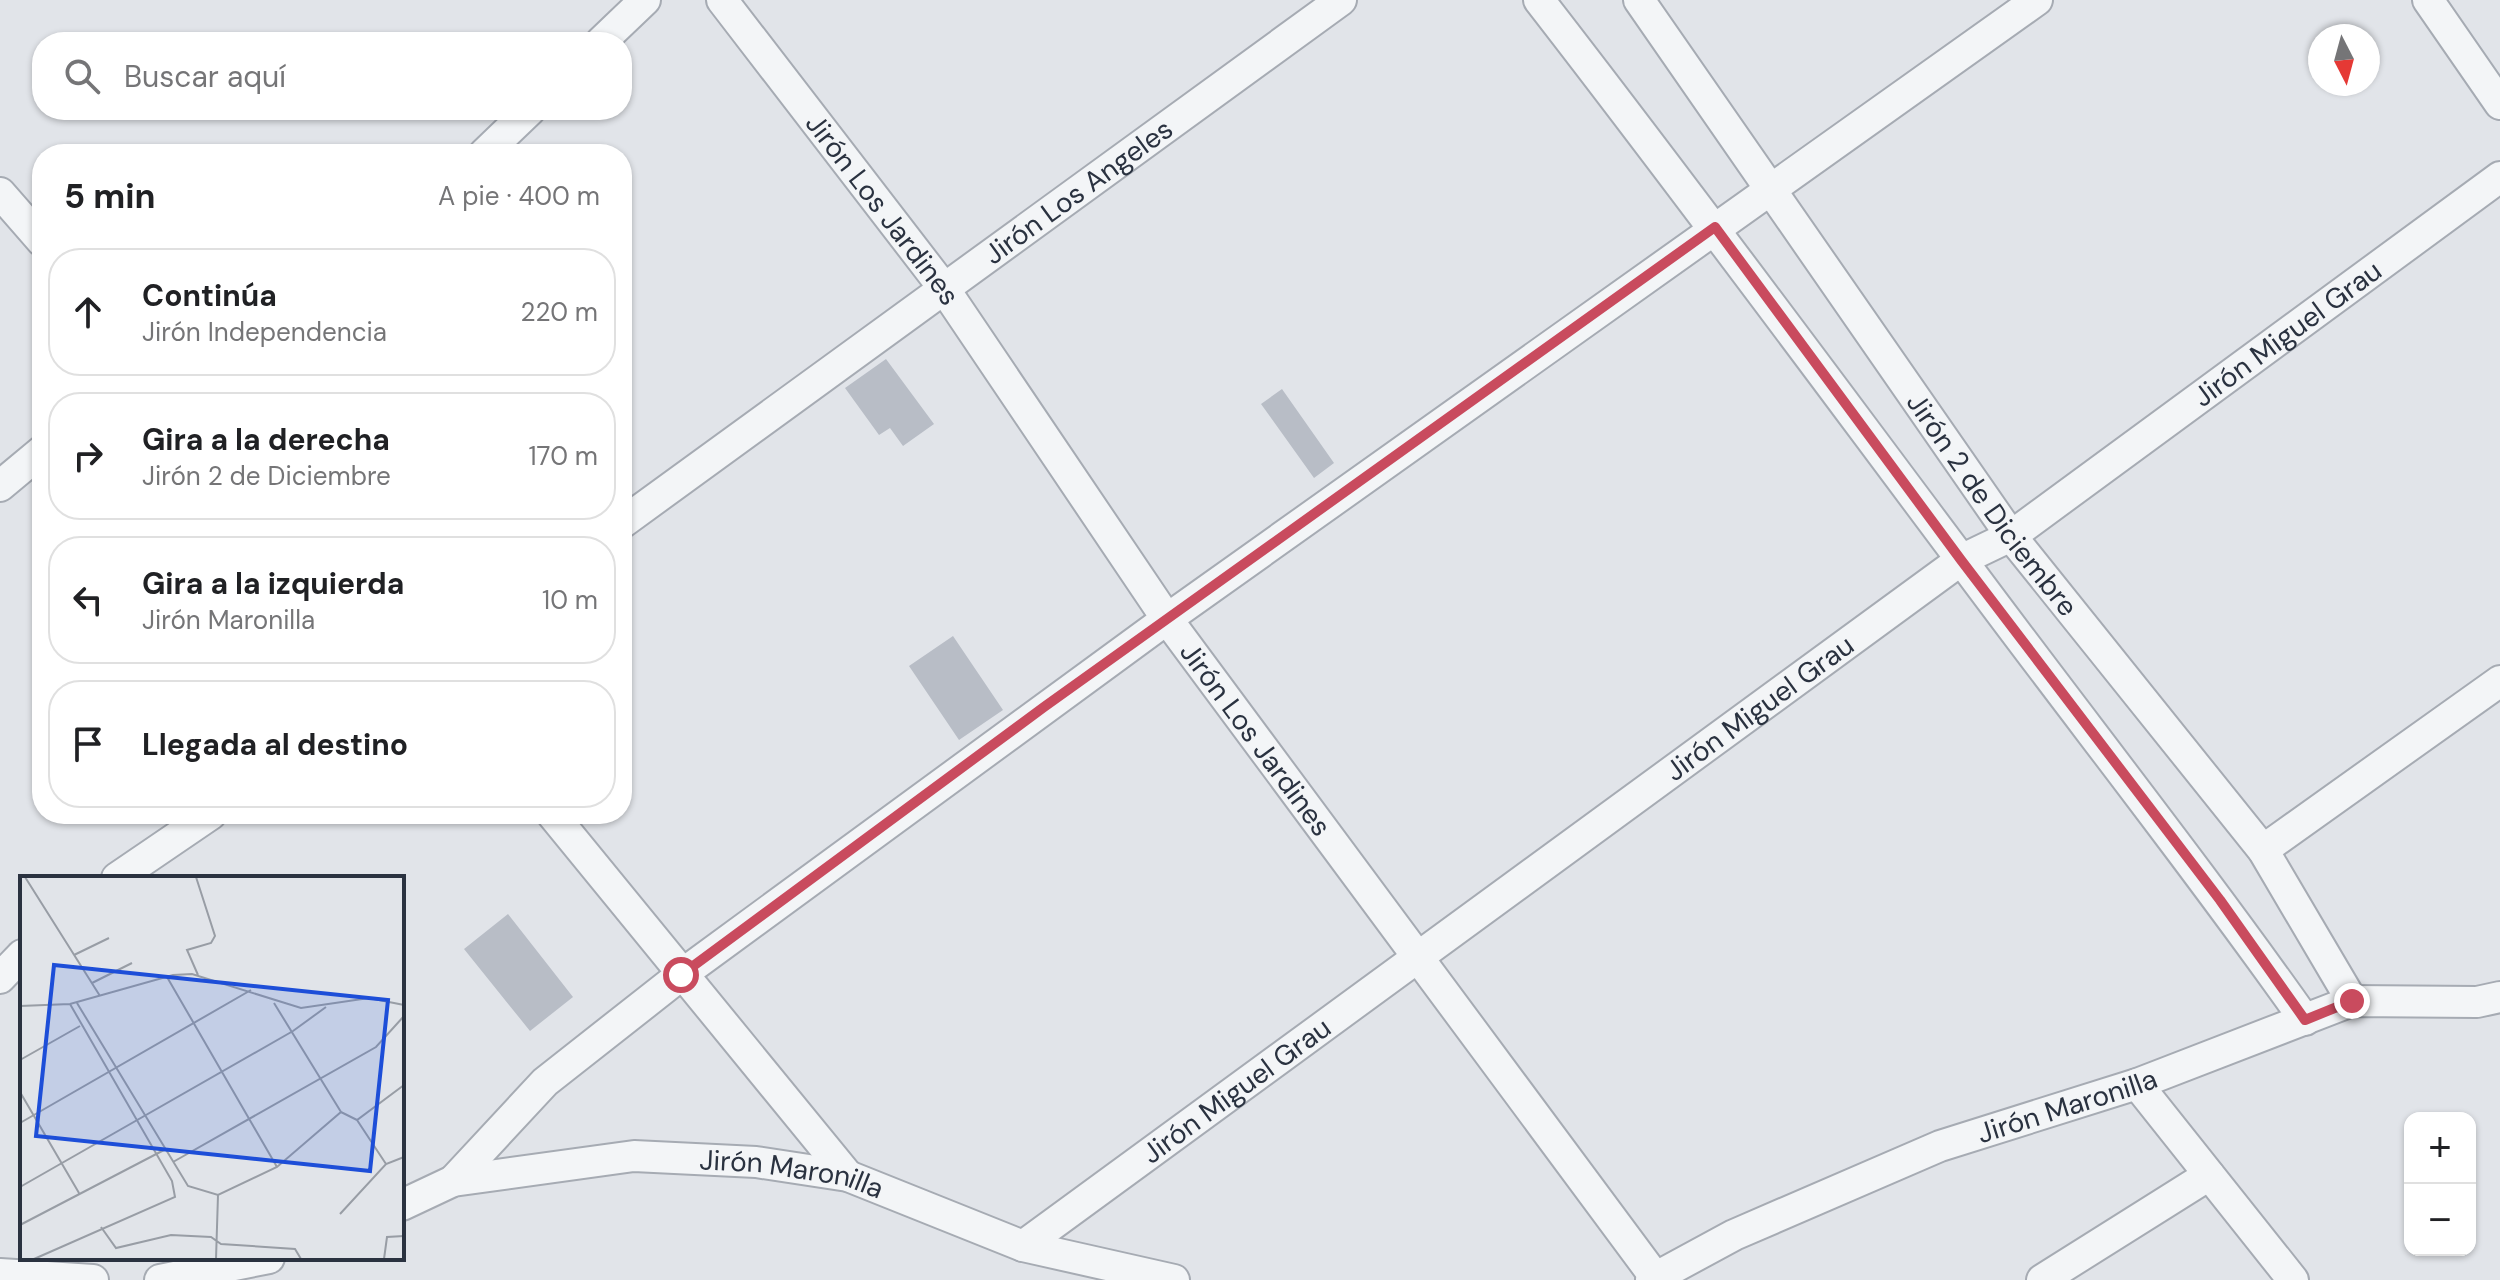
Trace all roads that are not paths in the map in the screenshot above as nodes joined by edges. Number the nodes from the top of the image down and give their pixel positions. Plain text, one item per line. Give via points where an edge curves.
1 (645, 0) edge
2 (722, 0) edge
3 (1341, 0) edge
4 (1539, 0) edge
5 (1639, 0) edge
6 (2037, 0) edge
7 (2428, 0) edge
8 (611, 32) edge
9 (2500, 104) edge
10 (520, 120) edge
11 (494, 144) edge
12 (2500, 177) edge
13 (1770, 188) junction
14 (0, 193) edge
15 (1715, 227) junction
16 (32, 230) edge
17 (943, 287) junction
18 (32, 459) edge
19 (0, 486) edge
20 (632, 516) edge
21 (2011, 536) junction
22 (1961, 560) junction
23 (1167, 619) junction
24 (2500, 681) edge
25 (196, 824) edge
26 (560, 824) edge
27 (2263, 850) junction
28 (120, 876) edge
29 (20, 957) edge
30 (1420, 958) junction
31 (681, 975) junction
32 (0, 978) edge
33 (2500, 997) edge
34 (2352, 1001) junction
35 (2305, 1020) junction
36 (2137, 1084) junction
37 (2209, 1175) junction
38 (848, 1176) junction
39 (453, 1181) junction
40 (404, 1204) edge
41 (1023, 1246) junction
42 (259, 1260) edge
43 (0, 1274) edge
44 (1653, 1279) edge
45 (93, 1280) edge
46 (160, 1280) edge
47 (1174, 1280) edge
48 (2042, 1280) edge
49 (2293, 1280) edge

1 - 8 street
2 - 17 street, Jirón Los Jardines
3 - 17 street, Jirón Los Angeles
4 - 15 street, Jirón 2 de Diciembre
5 - 13 street, Jirón 2 de Diciembre
6 - 13 street
7 - 9 street
10 - 11 street
12 - 21 street, Jirón Miguel Grau
13 - 15 street
13 - 21 street, Jirón 2 de Diciembre
14 - 16 street
15 - 22 street, Jirón 2 de Diciembre
15 - 23 street
17 - 20 street, Jirón Los Angeles
17 - 23 street, Jirón Los Jardines
18 - 19 street
21 - 22 street, Jirón Miguel Grau
21 - 27 street, Jirón 2 de Diciembre
22 - 30 street, Jirón Miguel Grau
22 - 35 street, Jirón 2 de Diciembre
23 - 30 street, Jirón Los Jardines
23 - 31 street
24 - 27 street
25 - 28 street
26 - 31 street
27 - 34 street, Jirón 2 de Diciembre
29 - 32 street
30 - 41 street, Jirón Miguel Grau
30 - 44 street, Jirón Los Jardines
31 - 38 street
31 - 39 street via 545,1082
33 - 34 street, Jirón Maronilla via 2477,1002
34 - 35 street, Jirón Maronilla
35 - 36 street, Jirón Maronilla
36 - 37 street
36 - 44 street, Jirón Maronilla via 1940,1146 1734,1235
37 - 48 street
37 - 49 street
38 - 39 street, Jirón Maronilla via 756,1162 634,1156
38 - 41 street, Jirón Maronilla
39 - 40 street, Jirón Maronilla
41 - 47 street, Jirón Maronilla
42 - 46 street
43 - 45 street

